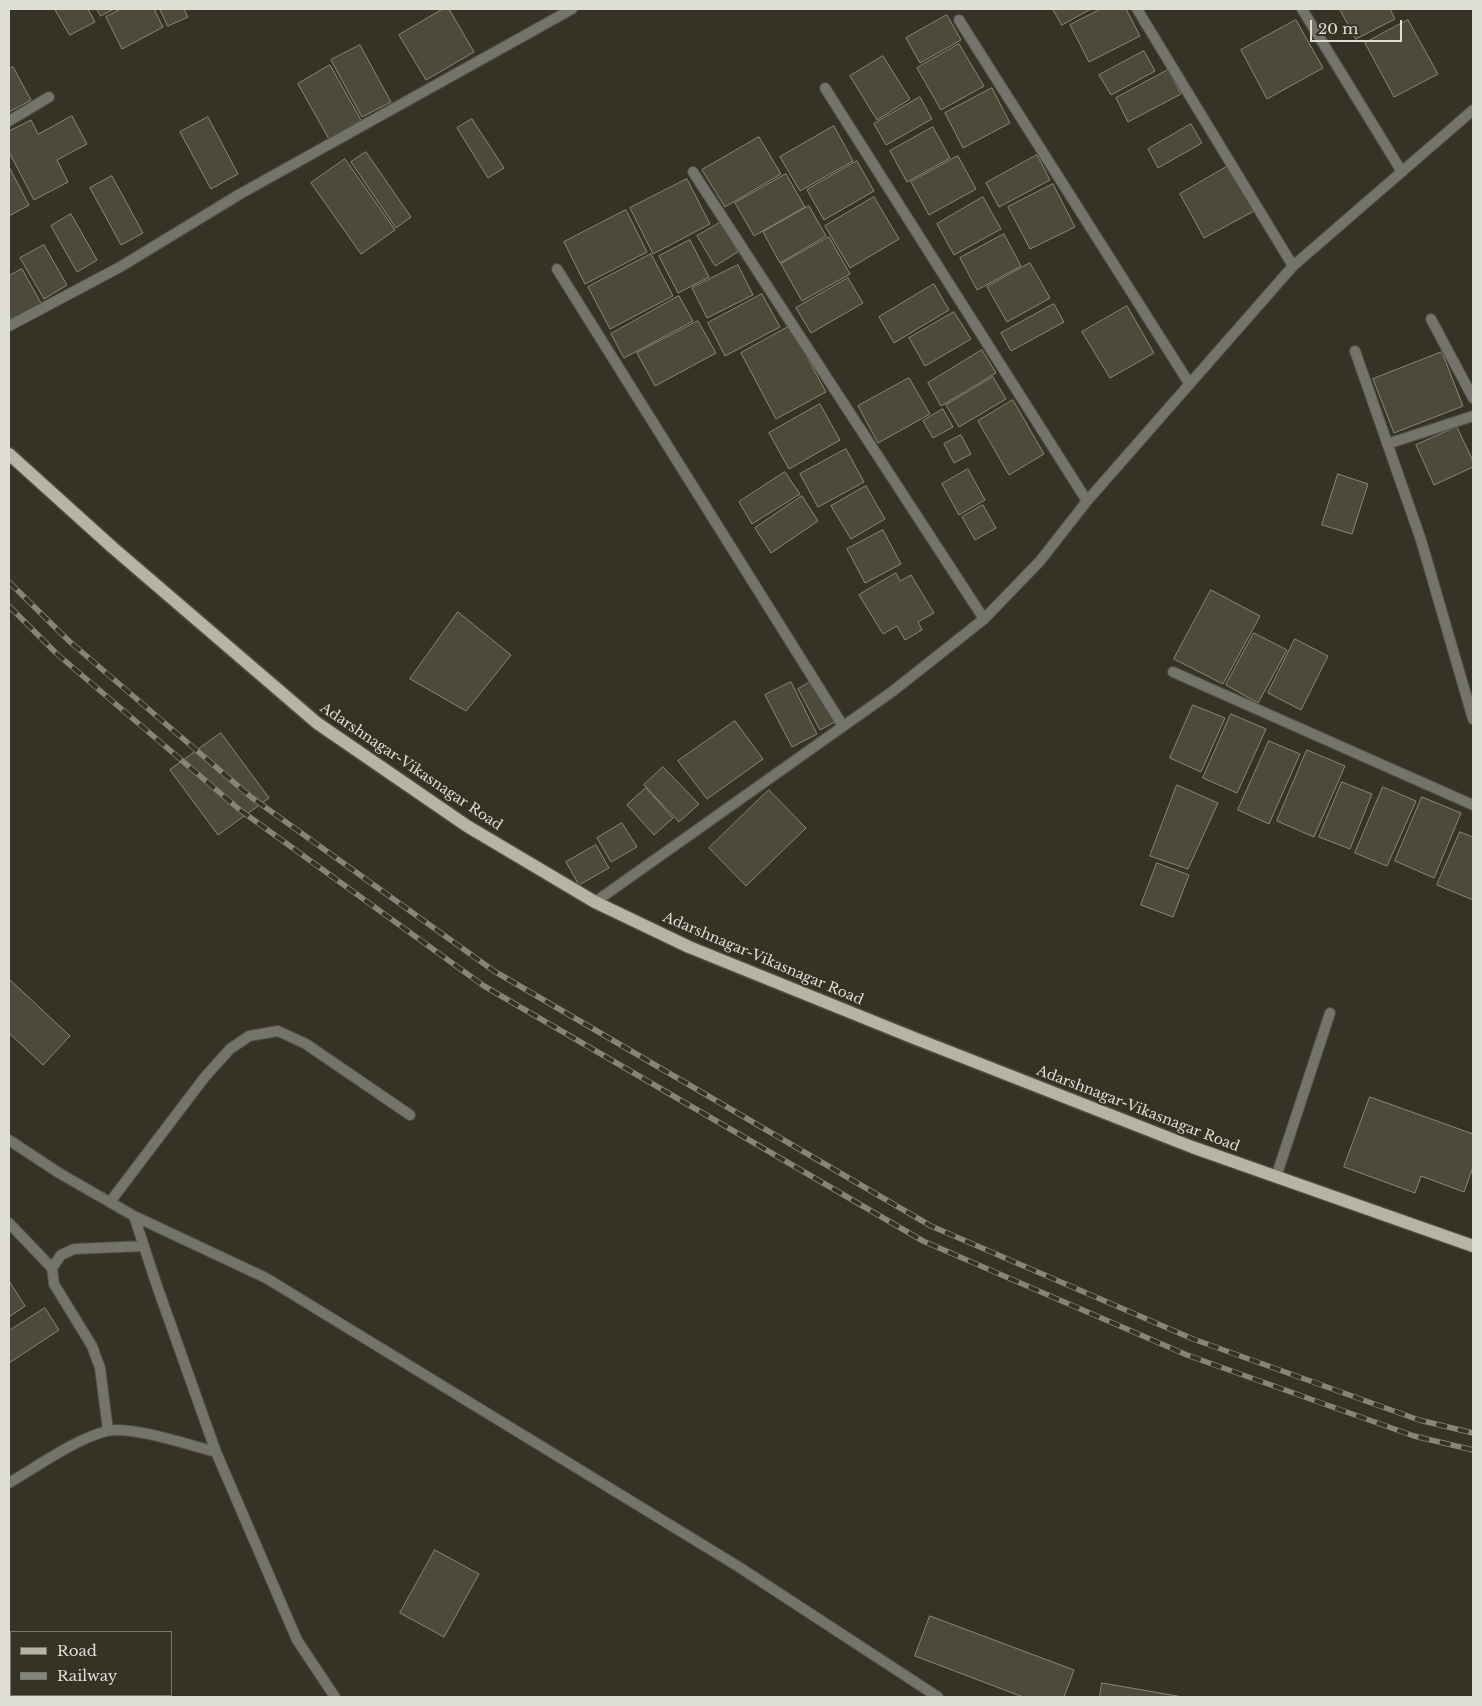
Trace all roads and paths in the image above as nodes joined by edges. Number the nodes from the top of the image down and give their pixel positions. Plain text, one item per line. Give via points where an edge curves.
1 (572, 9) edge
2 (1137, 9) edge
3 (1302, 9) edge
4 (959, 20) dead end
5 (825, 88) dead end
6 (49, 97) dead end
7 (1473, 110) edge
8 (9, 121) edge
9 (692, 172) dead end
10 (1402, 172) junction
11 (1293, 266) junction
12 (557, 269) dead end
13 (1431, 319) dead end
14 (9, 326) edge
15 (1355, 351) dead end
16 (1188, 384) junction
17 (1473, 398) edge
18 (1473, 416) edge
19 (1387, 444) junction
20 (9, 454) edge
21 (1087, 501) junction
22 (984, 619) junction
23 (1173, 672) dead end
24 (1473, 719) edge
25 (843, 726) junction
26 (1473, 805) edge
27 (594, 902) junction
28 (1330, 1013) dead end
29 (410, 1115) dead end
30 (9, 1140) edge
31 (1276, 1177) junction
32 (110, 1202) junction
33 (134, 1216) junction
34 (9, 1223) edge
35 (144, 1246) junction
36 (1473, 1246) edge
37 (52, 1268) junction
38 (108, 1430) junction
39 (216, 1452) junction
40 (9, 1483) edge
41 (335, 1697) edge
42 (938, 1697) edge

1 - 14 street via 240,194 120,267
2 - 11 street
3 - 10 street
4 - 16 street
5 - 21 street
6 - 8 street
7 - 10 street
9 - 22 street
10 - 11 street
11 - 16 street
12 - 25 street
13 - 17 street
15 - 19 street
16 - 21 street
18 - 19 street
19 - 24 street via 1421,540
20 - 27 main road, Adarshnagar-Vikasnagar Road via 316,723 466,826
21 - 22 street via 1040,561
22 - 25 street
23 - 26 street
25 - 27 street
27 - 31 main road, Adarshnagar-Vikasnagar Road via 689,948 1192,1147
28 - 31 street
29 - 32 street via 306,1044 278,1031 249,1036 230,1049 204,1078
30 - 32 street
31 - 36 main road, Adarshnagar-Vikasnagar Road
32 - 33 street
33 - 35 street
33 - 42 street via 266,1278 739,1566
34 - 37 street
35 - 37 street via 74,1250 60,1255
35 - 39 street
37 - 38 street via 54,1284 92,1346 100,1368
38 - 39 street via 132,1431
38 - 40 street via 81,1441
39 - 41 street via 297,1640

